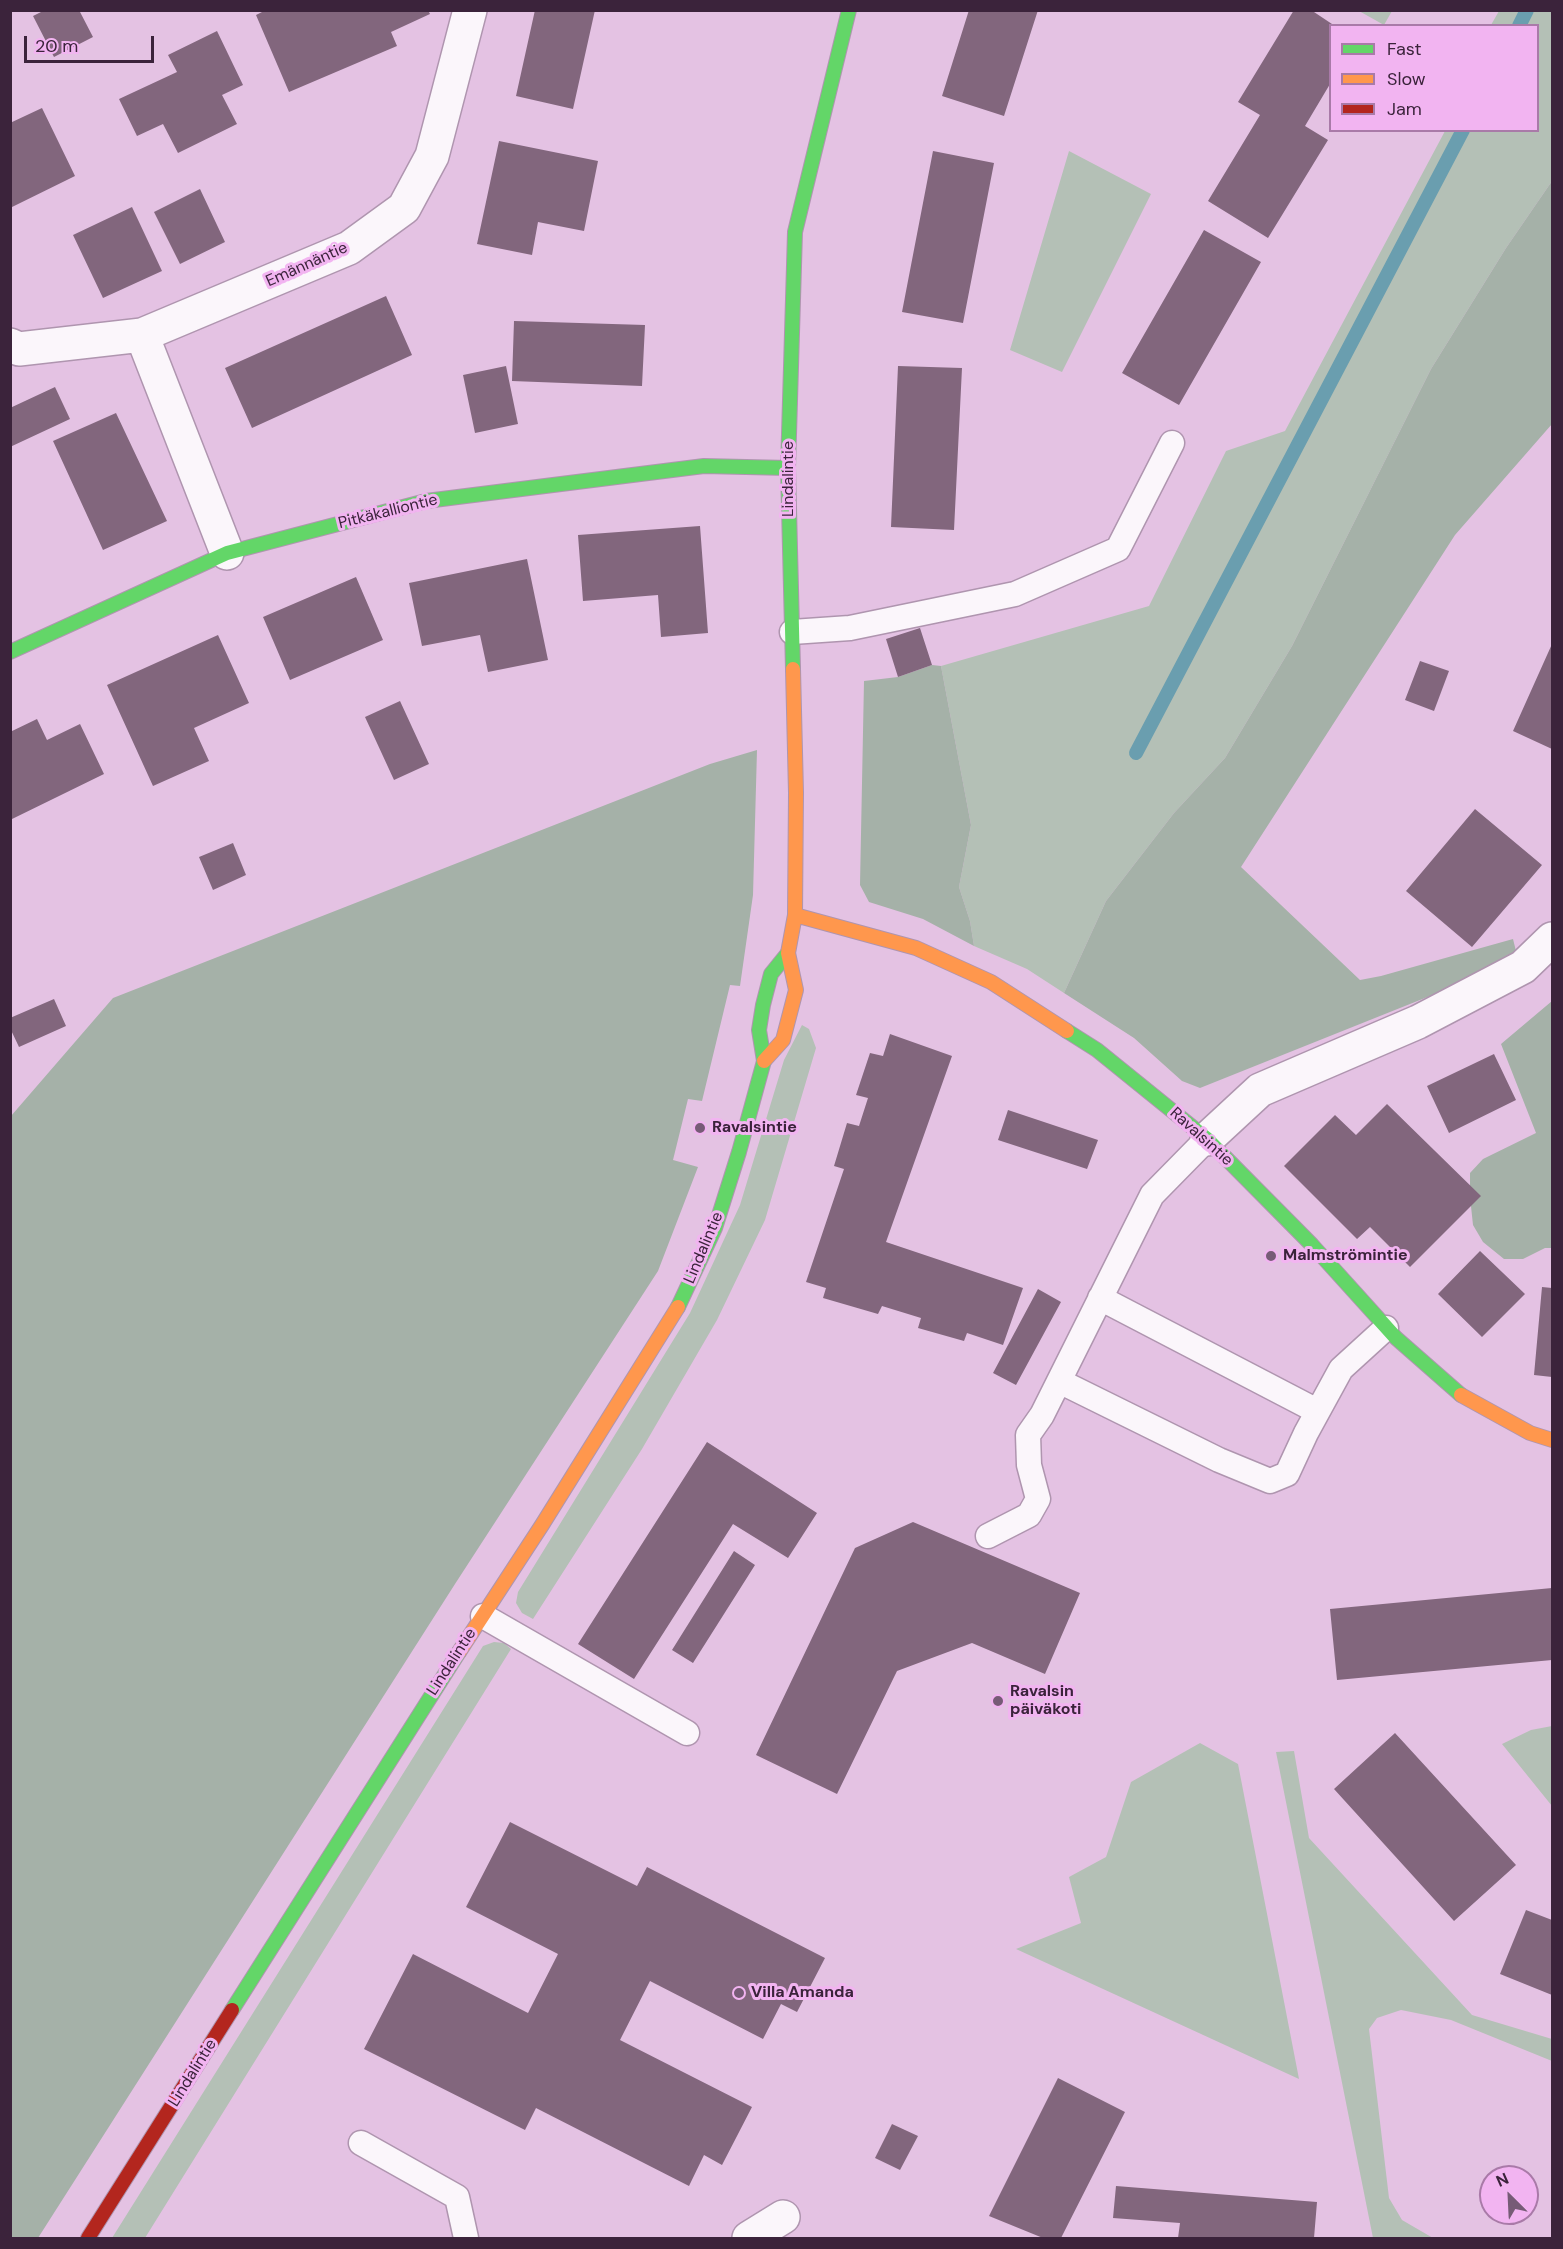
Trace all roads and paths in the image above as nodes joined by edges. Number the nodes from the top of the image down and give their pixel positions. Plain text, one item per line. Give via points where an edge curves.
1 (470, 10) edge
2 (849, 10) edge
3 (142, 335) junction
4 (10, 345) edge
5 (1172, 443) dead end
6 (788, 468) junction
7 (227, 553) junction
8 (792, 632) junction
9 (10, 652) edge
10 (795, 915) junction
11 (1552, 939) edge
12 (788, 953) junction
13 (764, 1061) junction
14 (1207, 1140) junction
15 (1100, 1298) junction
16 (1386, 1328) junction
17 (1059, 1381) junction
18 (1317, 1411) junction
19 (1552, 1440) edge
20 (988, 1536) dead end
21 (483, 1616) junction
22 (687, 1733) dead end
23 (361, 2142) dead end
24 (783, 2217) dead end
25 (88, 2238) edge
26 (466, 2238) edge
27 (749, 2238) edge

1 - 3 street, Emännäntie via 432,156 404,208 349,248
2 - 6 street, Lindalintie via 795,232
3 - 4 street, Emännäntie via 20,349
3 - 7 street
5 - 8 lane via 1118,549 1015,594 850,628
6 - 7 street, Pitkäkalliontie via 704,466 426,501
6 - 8 street, Lindalintie
7 - 9 street, Pitkäkalliontie
8 - 10 street, Lindalintie
10 - 12 street, Lindalintie
10 - 14 street, Ravalsintie via 916,948 991,982 1097,1050
11 - 14 street via 1523,967 1418,1022 1260,1090
12 - 13 street, Lindalintie via 771,974 763,1005 759,1030
12 - 13 street, Lindalintie via 796,990 792,1009 783,1041
13 - 21 street, Lindalintie via 715,1228 677,1310
14 - 15 lane via 1152,1195
14 - 16 street, Ravalsintie via 1312,1245
15 - 17 lane
15 - 18 lane
16 - 18 lane via 1341,1369
16 - 19 street, Ravalsintie via 1457,1393 1530,1433
17 - 18 lane via 1270,1481 1287,1474
17 - 20 lane via 1028,1435 1029,1465 1038,1499 1029,1515
21 - 22 lane
21 - 25 street, Lindalintie
23 - 26 lane via 457,2197
24 - 27 street

